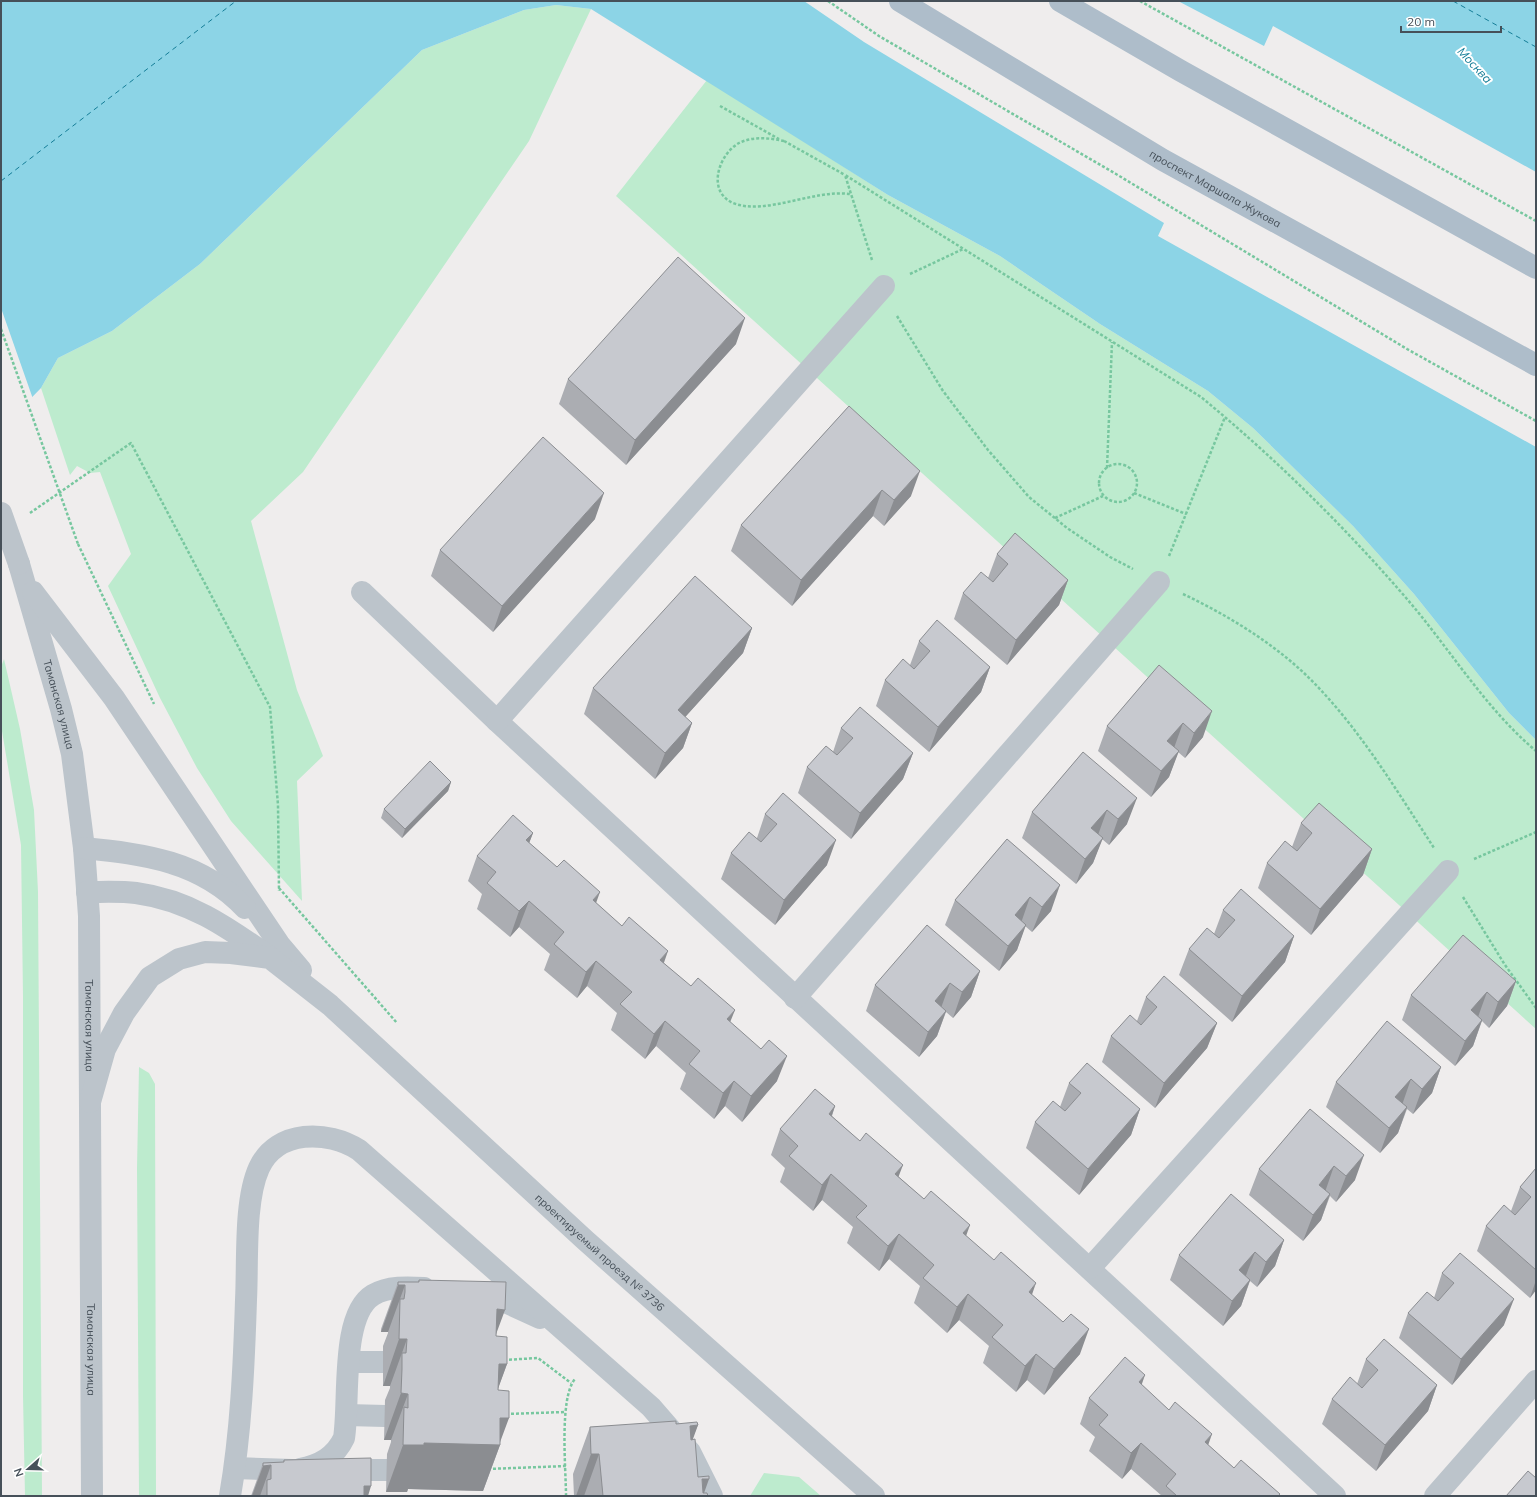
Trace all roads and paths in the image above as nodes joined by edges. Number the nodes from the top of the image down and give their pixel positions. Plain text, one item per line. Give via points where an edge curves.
1 (828, 1) edge
2 (900, 1) edge
3 (1060, 1) edge
4 (1140, 1) edge
5 (720, 106) dead end
6 (784, 142) junction
7 (845, 175) junction
8 (850, 194) junction
9 (1536, 220) edge
10 (962, 249) junction
11 (1536, 268) edge
12 (884, 286) junction
13 (1, 329) edge
14 (1112, 342) junction
15 (1536, 365) edge
16 (1225, 417) junction
17 (1536, 422) edge
18 (1107, 468) junction
19 (1134, 493) junction
20 (1103, 496) junction
21 (1, 513) edge
22 (1186, 514) junction
23 (27, 515) dead end
24 (1055, 518) junction
25 (22, 573) junction
26 (1159, 582) junction
27 (362, 592) dead end
28 (155, 705) dead end
29 (497, 722) junction
30 (1536, 751) edge
31 (1536, 832) edge
32 (84, 848) junction
33 (1448, 871) junction
34 (273, 882) dead end
35 (87, 892) junction
36 (279, 897) dead end
37 (275, 951) junction
38 (795, 998) junction
39 (1536, 1008) edge
40 (398, 1023) dead end
41 (90, 1102) junction
42 (1090, 1268) junction
43 (567, 1333) junction
44 (594, 1356) junction
45 (499, 1360) edge
46 (350, 1362) junction
47 (383, 1362) dead end
48 (1536, 1381) edge
49 (572, 1383) junction
50 (565, 1412) junction
51 (502, 1414) edge
52 (347, 1415) junction
53 (385, 1416) dead end
54 (487, 1465) edge
55 (566, 1466) junction
56 (235, 1468) junction
57 (296, 1470) junction
58 (387, 1470) dead end
59 (92, 1496) edge
60 (230, 1496) edge
61 (566, 1496) edge
62 (712, 1496) edge
63 (874, 1496) edge
64 (1335, 1496) edge
65 (1435, 1496) edge

1 - 17 path via 879,36 1116,174 1407,349
2 - 15 main road, проспект Маршала Жукова via 1163,160
3 - 11 main road
4 - 9 path
5 - 6 path
6 - 7 path
6 - 8 path via 773,138 754,139 739,144 728,153 719,166 718,180 719,187 728,200 738,204 761,205 830,193
7 - 8 path
7 - 10 path
8 - 12 path via 870,257
10 - 12 path
10 - 14 path
12 - 24 path via 899,320 944,391 988,450 1024,491
12 - 29 street
13 - 28 path, bridge via 78,544
14 - 16 path via 1202,397
14 - 18 path
16 - 22 path
16 - 30 path via 1251,438 1407,599 1490,705 1521,739
18 - 19 path via 1119,465 1131,469 1136,480
18 - 20 path via 1100,478
19 - 20 path via 1126,501 1120,502
19 - 22 path
20 - 24 path
21 - 25 street, bridge
22 - 26 path
23 - 36 path via 131,443 270,707 278,805
24 - 26 path via 1110,557
25 - 32 street, Таманская улица via 72,754
25 - 37 street via 114,698
26 - 33 path via 1218,612 1267,642 1305,674 1336,707 1368,750
26 - 38 street
27 - 29 street
29 - 38 street
31 - 33 path
32 - 35 street, Таманская улица
32 - 37 street via 133,853 182,865 219,884 241,904
33 - 39 path via 1505,965
33 - 42 street
34 - 40 path
35 - 37 street via 136,893 174,902 206,915
35 - 41 street, Таманская улица
37 - 41 street via 205,952 179,959 150,977 124,1013 105,1050
37 - 63 street, проектируемый проезд № 3736 via 591,1245
38 - 42 street
41 - 59 street, Таманская улица
42 - 64 street
43 - 44 street
43 - 46 street via 503,1301 452,1290 396,1288 382,1291 368,1299 358,1312
43 - 56 street via 359,1150 343,1141 326,1137 296,1138 270,1152 260,1166 250,1195 245,1330
44 - 49 path
44 - 62 street via 651,1407 678,1437 690,1452
45 - 49 path via 538,1358
46 - 47 street
46 - 52 street
48 - 65 street
49 - 50 path
50 - 51 path
50 - 55 path
52 - 53 street
52 - 57 street via 344,1438 334,1454 321,1463
54 - 55 path via 487,1469
55 - 61 path
56 - 57 street
56 - 60 street
57 - 58 street

